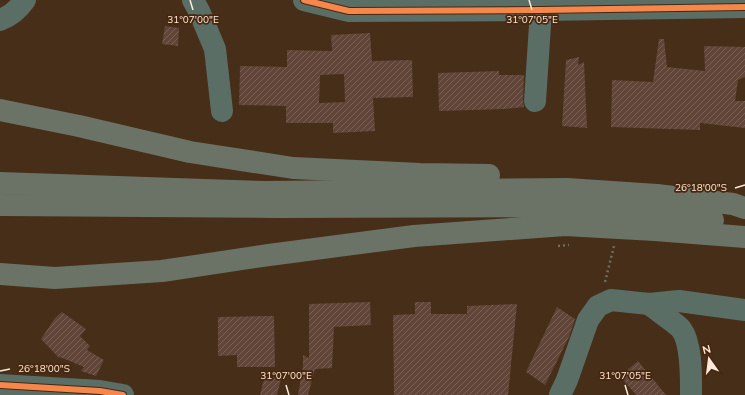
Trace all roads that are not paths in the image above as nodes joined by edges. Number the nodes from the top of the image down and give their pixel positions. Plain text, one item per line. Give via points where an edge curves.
1 (25, 0) edge
2 (193, 0) edge
3 (304, 0) edge
4 (745, 7) edge
5 (541, 10) junction
6 (0, 20) edge
7 (535, 101) dead end
8 (0, 110) edge
9 (222, 111) dead end
10 (0, 183) edge
11 (0, 205) edge
12 (739, 206) edge
13 (745, 228) edge
14 (745, 237) edge
15 (0, 274) edge
16 (649, 304) junction
17 (745, 310) edge
18 (0, 385) edge
19 (123, 395) edge
20 (560, 395) edge
21 (691, 395) edge

1 - 6 street via 10,16
2 - 9 street via 215,49
3 - 5 street via 349,11
4 - 5 street
5 - 7 street
8 - 12 highway via 190,152 293,168 577,177 669,185
10 - 12 highway via 264,192 567,189 657,195
11 - 13 highway via 588,206 684,216 733,223
14 - 15 highway via 565,225 414,236 162,271 54,278
16 - 17 street via 679,301
16 - 20 street via 611,300 598,306 588,320
16 - 21 street via 681,328 687,344
18 - 19 street via 100,391

